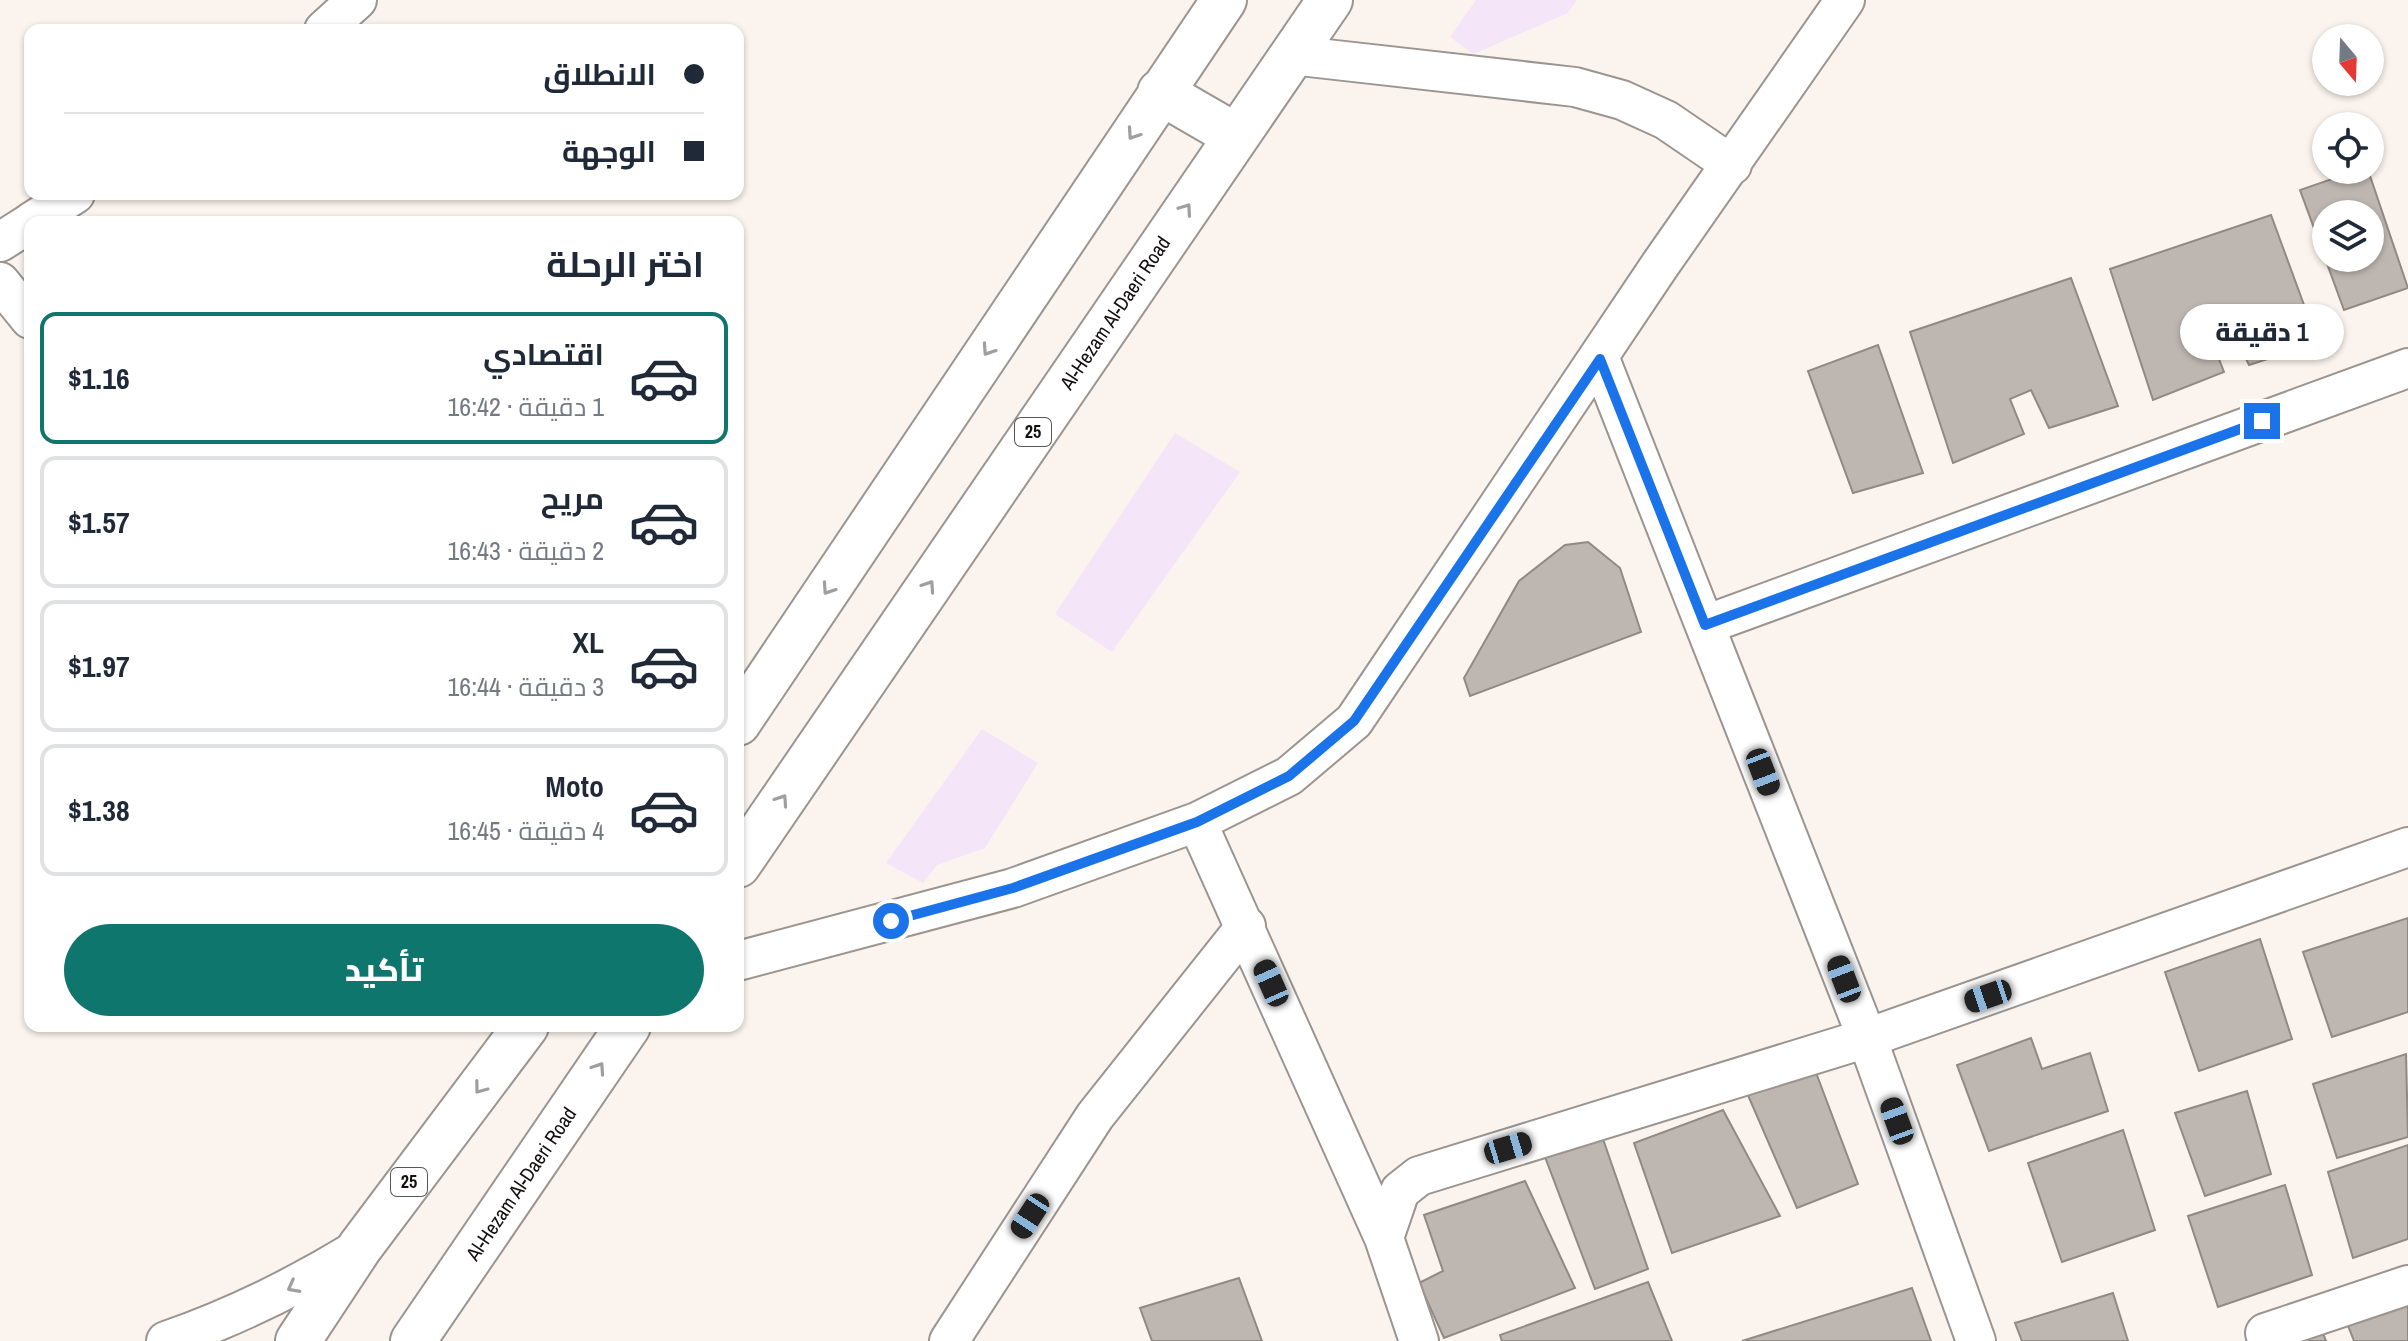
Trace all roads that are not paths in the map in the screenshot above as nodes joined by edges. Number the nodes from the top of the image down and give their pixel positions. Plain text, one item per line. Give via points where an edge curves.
1 (357, 0) edge
2 (1224, 0) edge
3 (1330, 0) edge
4 (1845, 0) edge
5 (331, 24) edge
6 (1291, 55) junction
7 (1160, 92) junction
8 (1236, 136) junction
9 (1732, 165) junction
10 (66, 200) edge
11 (40, 216) edge
12 (24, 227) edge
13 (0, 242) edge
14 (0, 282) edge
15 (24, 312) edge
16 (1600, 359) junction
17 (2408, 368) edge
18 (1705, 625) junction
19 (755, 684) edge
20 (744, 709) edge
21 (1197, 822) junction
22 (2408, 847) edge
23 (744, 856) edge
24 (1246, 926) junction
25 (744, 959) edge
26 (521, 1032) edge
27 (624, 1032) edge
28 (1867, 1038) junction
29 (1384, 1238) junction
30 (360, 1247) junction
31 (2408, 1285) edge
32 (2265, 1333) dead end
33 (166, 1341) edge
34 (298, 1341) edge
35 (413, 1341) edge
36 (949, 1341) edge
37 (1419, 1341) edge
38 (1976, 1341) edge

1 - 5 street
2 - 7 main road
3 - 6 main road, Al-Hezam Al-Daeri Road / 25
4 - 9 street
6 - 8 main road, Al-Hezam Al-Daeri Road / 25
6 - 9 street via 1575,87 1666,120
7 - 8 main road
7 -> 19 main road
23 -> 8 main road, Al-Hezam Al-Daeri Road / 25
9 - 16 street
10 - 11 street
12 - 13 street
14 - 15 street
16 - 18 street
16 - 21 street via 1354,721 1289,776
17 - 18 street
18 - 28 street
19 - 20 main road
21 - 24 street
21 - 25 street via 1013,888
22 - 28 street
24 - 29 street
24 - 36 street via 1095,1116
26 -> 30 main road, 25
35 -> 27 main road, Al-Hezam Al-Daeri Road
28 - 29 street via 1419,1176 1400,1191
28 - 38 street
29 - 37 street
30 -> 33 street via 235,1317
30 - 34 main road, 25
31 - 32 street

